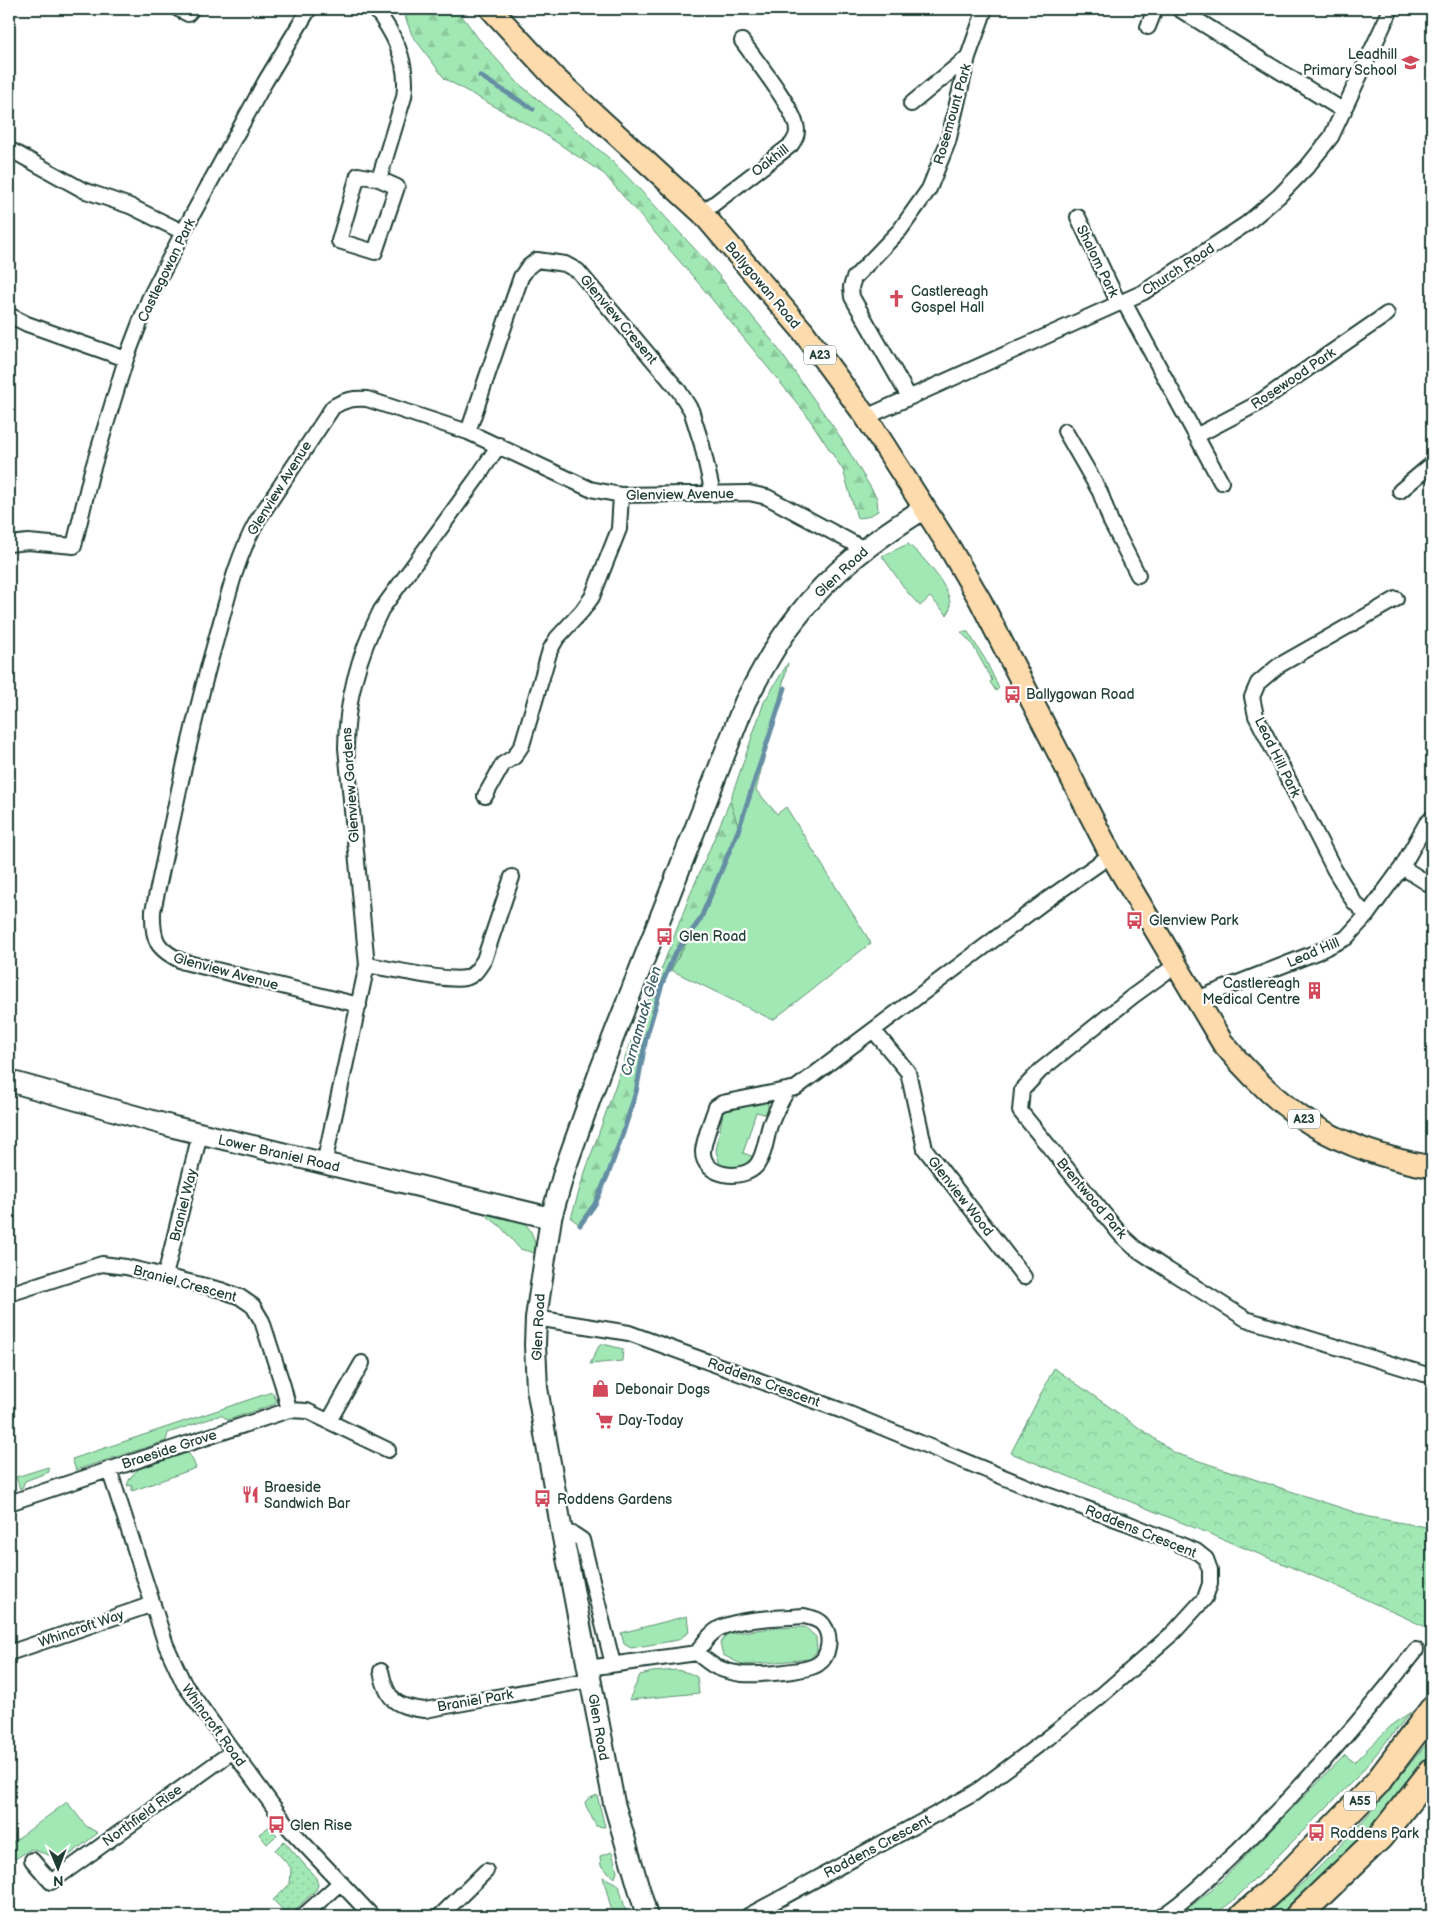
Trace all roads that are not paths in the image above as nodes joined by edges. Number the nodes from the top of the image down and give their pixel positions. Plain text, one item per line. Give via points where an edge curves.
1 (178, 9) edge
2 (192, 9) edge
3 (309, 9) edge
4 (375, 9) edge
5 (491, 9) edge
6 (985, 9) edge
7 (1155, 9) edge
8 (1179, 9) edge
9 (1391, 9) edge
10 (1148, 27) dead end
11 (742, 41) dead end
12 (968, 57) junction
13 (911, 104) dead end
14 (1344, 111) junction
15 (9, 149) edge
16 (379, 179) junction
17 (702, 213) junction
18 (1078, 217) dead end
19 (183, 232) junction
20 (1122, 303) junction
21 (1387, 314) dead end
22 (9, 315) edge
23 (126, 359) junction
24 (909, 397) junction
25 (866, 417) junction
26 (468, 432) junction
27 (1065, 432) dead end
28 (1196, 436) junction
29 (499, 445) junction
30 (1432, 464) edge
31 (1221, 482) dead end
32 (1400, 491) dead end
33 (713, 494) junction
34 (621, 495) junction
35 (925, 508) junction
36 (9, 544) edge
37 (864, 549) junction
38 (1138, 575) dead end
39 (1396, 599) dead end
40 (485, 796) dead end
41 (1432, 818) edge
42 (1111, 854) junction
43 (1402, 867) junction
44 (512, 877) dead end
45 (1432, 886) edge
46 (1367, 915) junction
47 (366, 965) junction
48 (1176, 965) junction
49 (1197, 999) junction
50 (359, 1005) junction
51 (874, 1031) junction
52 (9, 1081) edge
53 (787, 1091) junction
54 (200, 1134) junction
55 (324, 1164) junction
56 (1432, 1167) edge
57 (551, 1218) junction
58 (166, 1276) junction
59 (1024, 1277) dead end
60 (9, 1294) edge
61 (536, 1318) junction
62 (362, 1363) dead end
63 (1432, 1375) edge
64 (289, 1410) junction
65 (329, 1421) junction
66 (388, 1450) dead end
67 (108, 1469) junction
68 (9, 1503) edge
69 (562, 1532) junction
70 (153, 1604) junction
71 (1416, 1650) dead end
72 (9, 1653) edge
73 (697, 1653) junction
74 (613, 1664) junction
75 (381, 1671) dead end
76 (589, 1674) junction
77 (1432, 1710) edge
78 (233, 1751) junction
79 (1432, 1771) edge
80 (32, 1860) dead end
81 (486, 1871) dead end
82 (341, 1882) junction
83 (303, 1916) edge
84 (372, 1916) edge
85 (440, 1916) edge
86 (647, 1916) edge
87 (748, 1916) edge
88 (1162, 1916) edge
89 (1242, 1916) edge
90 (1298, 1916) edge

1 - 2 street via 188,14
3 - 19 street, Castlegowan Park
4 - 16 street via 395,41 405,68 406,86
5 - 17 main road, Ballygowan Road / A23 via 554,77
6 - 12 street, Rosemount Park
7 - 10 street
8 - 14 street
9 - 14 street, Church Road
11 - 17 street, Oakhill via 788,108 797,130 795,139
12 - 13 street, Rosemount Park
12 - 24 street, Rosemount Park via 948,142 928,189 900,230 854,278 851,288 852,297
14 - 20 street, Church Road via 1331,138 1279,196 1238,230
15 - 19 street via 83,190 130,206
16 - 16 street via 397,188 375,252 339,240 358,175
17 - 25 main road, Ballygowan Road / A23 via 802,330
18 - 20 street, Shalom Park
19 - 23 street, Castlegowan Park via 149,299
20 - 24 street, Church Road
20 - 28 street
21 - 28 street, Rosewood Park via 1255,405
22 - 23 street
23 - 36 street, Castlegowan Park via 74,546 28,542
24 - 25 street, Church Road
25 - 35 main road, Ballygowan Road / A23
26 - 29 street, Glenview Avenue
26 - 33 street, Glenview Cresent via 521,278 537,260 565,264 578,271 595,289 679,391 691,410
26 - 50 street, Glenview Avenue via 367,399 343,401 332,407 257,521 237,564 203,683 153,911 155,942 167,954 184,962
27 - 38 street via 1100,492
28 - 31 street
29 - 34 street, Glenview Avenue via 590,489
29 - 47 street, Glenview Gardens via 381,610 351,693 346,748
30 - 32 street
33 - 34 street, Glenview Avenue
33 - 37 street, Glenview Avenue via 749,493 767,497
34 - 40 street via 619,530 592,597 550,650 522,745 514,757 503,764
35 - 37 street, Glen Road
35 - 42 main road, Ballygowan Road / A23 via 980,600
37 - 57 street, Glen Road via 821,588 797,616 769,656 745,702 600,1071
39 - 46 street, Lead Hill Park via 1278,666 1258,683 1252,697 1256,716 1334,869 1354,902
41 - 43 street, Lead Hill
42 - 48 main road, Ballygowan Road / A23
42 - 51 street
43 - 45 street
43 - 46 street, Lead Hill
44 - 47 street via 477,972 465,978 446,978
46 - 49 street, Lead Hill via 1346,938
47 - 50 street, Glenview Gardens
48 - 49 main road, Ballygowan Road / A23
48 - 63 street, Brentwood Park via 1040,1070 1022,1090 1020,1111 1121,1235 1135,1248 1218,1302 1246,1319
49 - 56 main road, Ballygowan Road / A23 via 1222,1042 1244,1069 1292,1111 1362,1150
50 - 55 street, Glenview Gardens
51 - 53 street via 812,1077
51 - 59 street, Glenview Wood via 908,1072 925,1149
52 - 54 street, Lower Braniel Road
53 - 53 street via 729,1101 716,1107 703,1152 712,1168 734,1176 757,1165 778,1104
54 - 55 street, Lower Braniel Road
54 - 58 street, Braniel Way
55 - 57 street, Lower Braniel Road
57 - 61 street, Glen Road
58 - 60 street, Braniel Crescent via 102,1264
58 - 64 street, Braniel Crescent via 222,1290 253,1306 262,1321
61 - 69 street, Glen Road via 537,1388
61 - 87 street, Roddens Crescent via 595,1326 653,1341 840,1410 1042,1493 1127,1523 1196,1551 1208,1564 1210,1584 1205,1598 1174,1632 1048,1738 973,1794
62 - 65 street
64 - 65 street, Braeside Grove via 307,1411
64 - 67 street, Braeside Grove
65 - 66 street, Braeside Grove
67 - 68 street, Braeside Grove
67 - 70 street, Whincroft Road
69 - 74 street via 582,1540
69 - 76 street, Glen Road
70 - 72 street, Whincroft Way
70 - 78 street, Whincroft Road via 166,1645 184,1684
71 - 88 street via 1341,1743 1278,1812
73 - 73 street via 731,1672 782,1672 818,1664 825,1657 829,1644 824,1625 816,1618 804,1616 724,1626 704,1642
73 - 74 street
74 - 76 street
75 - 76 street, Braniel Park via 384,1688 392,1700 406,1708 424,1710
76 - 86 street, Glen Road via 614,1803
77 - 89 highway, A55 via 1377,1782 1279,1884
78 - 80 street, Northfield Rise via 51,1882
78 - 82 street, Whincroft Road via 289,1828
79 - 90 highway, A55 via 1380,1837
81 - 85 street
82 - 83 street
82 - 84 street, Whincroft Road

